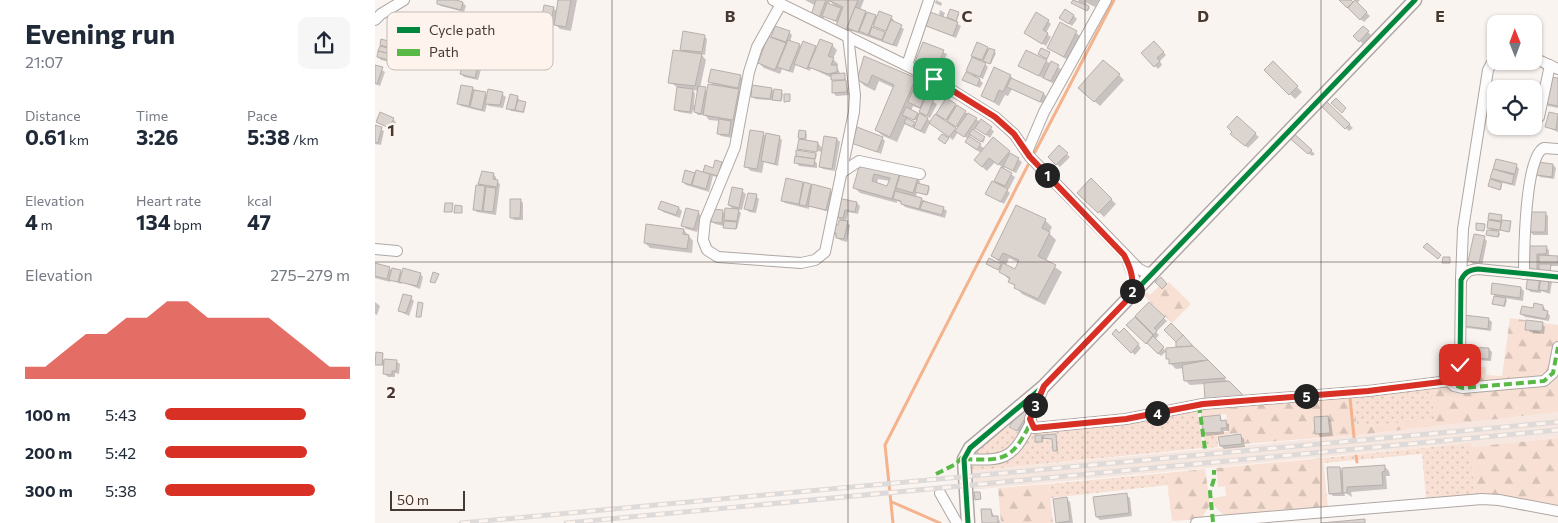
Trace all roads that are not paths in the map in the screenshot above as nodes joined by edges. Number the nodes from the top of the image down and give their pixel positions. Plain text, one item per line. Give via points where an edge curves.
1 (404, 0) edge
2 (929, 0) edge
3 (1106, 0) edge
4 (1415, 0) edge
5 (777, 2) edge
6 (375, 20) edge
7 (848, 36) junction
8 (907, 65) junction
9 (1554, 67) edge
10 (1488, 70) edge
11 (1542, 107) edge
12 (1558, 149) edge
13 (1027, 152) junction
14 (841, 173) junction
15 (920, 174) dead end
16 (375, 248) edge
17 (397, 251) dead end
18 (1124, 255) junction
19 (1155, 272) junction
20 (1524, 274) junction
21 (1558, 277) edge
22 (1461, 280) junction
23 (1129, 298) junction
24 (1558, 347) edge
25 (1449, 381) junction
26 (1044, 386) junction
27 (1030, 424) junction
28 (964, 459) junction
29 (940, 493) dead end
30 (1558, 510) edge
31 (957, 523) edge
32 (968, 523) edge
33 (1196, 523) edge

1 - 6 street
2 - 8 street
3 - 13 street via 1044,112
4 - 19 street
5 - 7 street
5 - 14 street via 749,72 735,146 705,220 703,240 707,250 718,257 772,262 801,262 821,257 825,252
7 - 8 street
7 - 14 street via 855,103 851,136
8 - 13 street via 995,117 1014,134
9 - 11 street
10 - 22 street via 1463,229
12 - 20 street via 1544,148 1535,156 1526,212
13 - 18 street
14 - 15 street via 859,161
16 - 17 street
18 - 19 street via 1143,272
18 - 23 street via 1134,278
19 - 23 street
20 - 21 street
20 - 22 street via 1470,270
22 - 25 street via 1460,365
23 - 26 street
24 - 25 street via 1553,373 1544,381 1463,388
25 - 27 street via 1203,404 1126,419 1040,428
26 - 27 street via 1031,414
26 - 28 street via 970,448
27 - 28 street via 1011,454 1001,458
28 - 32 street
29 - 31 street
30 - 33 street via 1482,499

